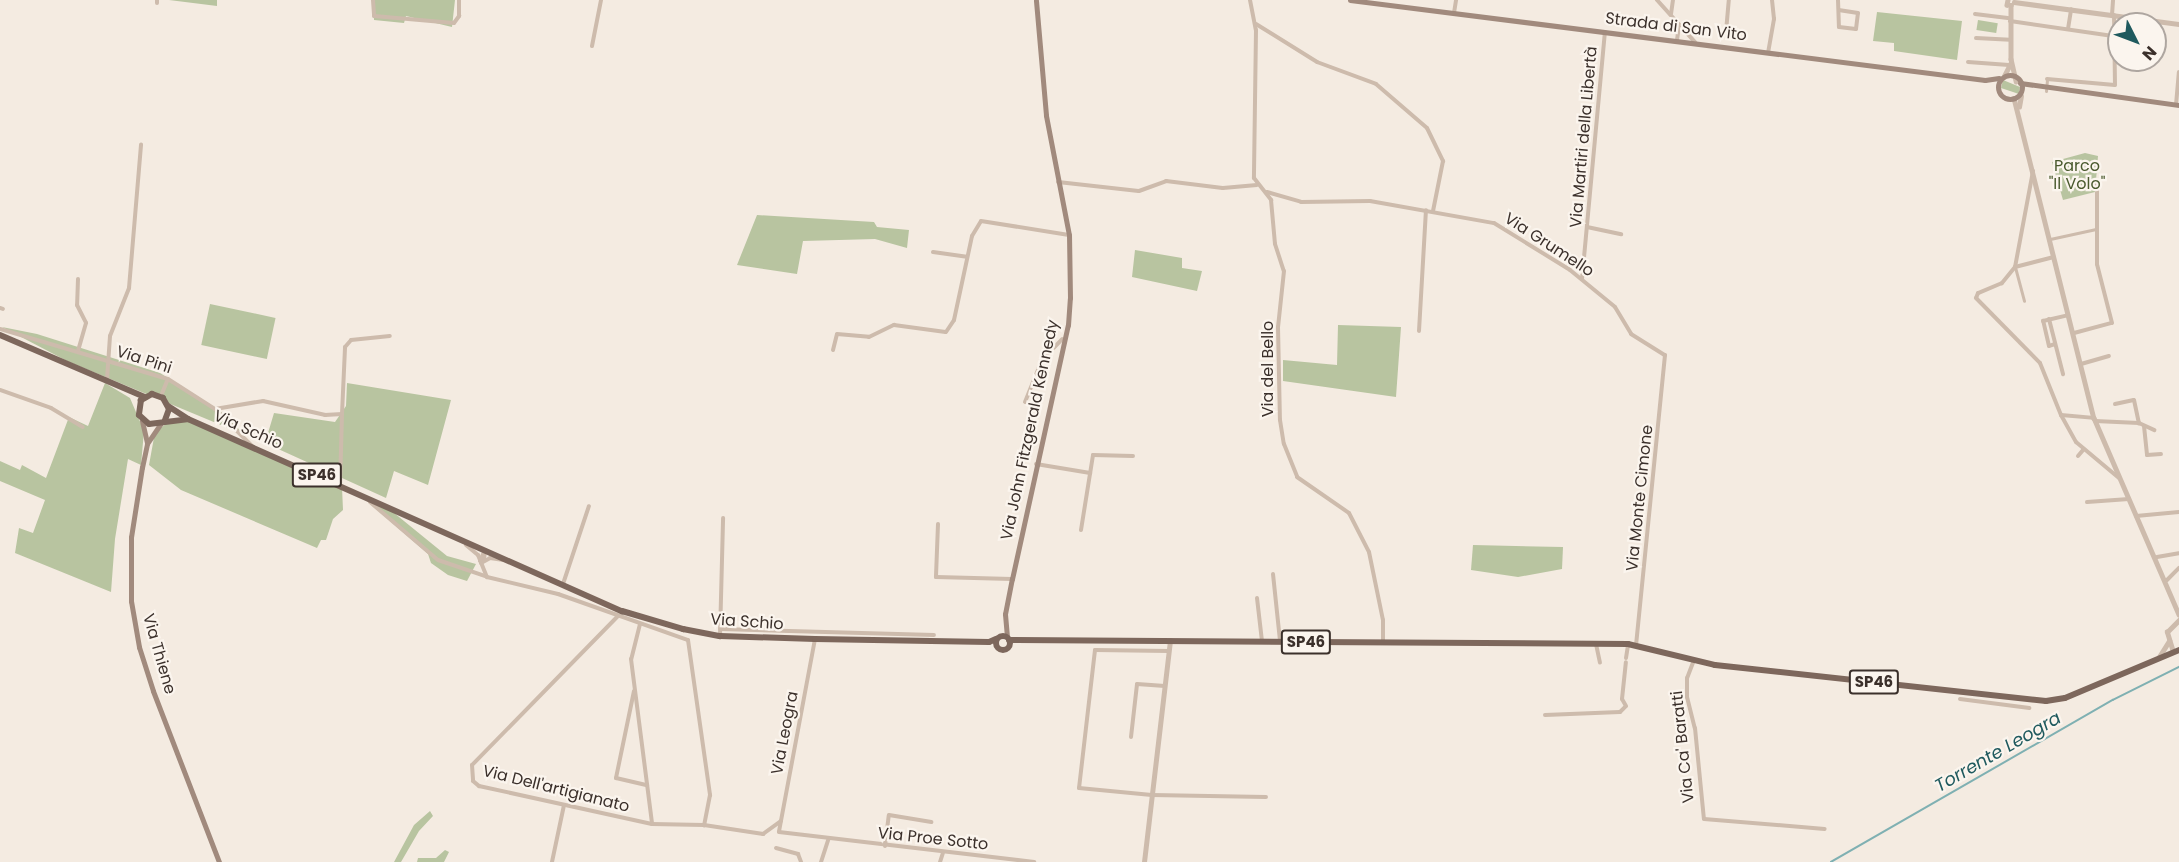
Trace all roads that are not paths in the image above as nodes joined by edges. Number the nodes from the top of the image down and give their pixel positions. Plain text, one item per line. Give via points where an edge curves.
1 (373, 0) edge
2 (459, 0) edge
3 (601, 0) edge
4 (1036, 0) edge
5 (1250, 0) edge
6 (1350, 0) edge
7 (1456, 0) edge
8 (1657, 0) edge
9 (1673, 0) edge
10 (1729, 0) edge
11 (1772, 0) edge
12 (1838, 0) edge
13 (2009, 1) edge
14 (2029, 1) edge
15 (2071, 9) junction
16 (1840, 10) junction
17 (1454, 14) junction
18 (1975, 14) dead end
19 (2107, 14) edge
20 (1671, 15) junction
21 (2010, 20) junction
22 (1255, 22) junction
23 (1678, 24) junction
24 (2068, 29) junction
25 (1685, 31) junction
26 (1605, 32) junction
27 (1726, 32) dead end
28 (2107, 35) edge
29 (1976, 38) dead end
30 (1679, 40) junction
31 (2010, 40) junction
32 (1696, 43) junction
33 (592, 46) dead end
34 (1768, 53) junction
35 (2011, 59) junction
36 (1968, 62) dead end
37 (2010, 65) junction
38 (2114, 72) edge
39 (2179, 72) edge
40 (2001, 77) junction
41 (2179, 78) edge
42 (2047, 79) joint
43 (1985, 80) junction
44 (2018, 82) junction
45 (1996, 87) junction
46 (2044, 89) junction
47 (2022, 94) junction
48 (2014, 98) junction
49 (2178, 105) edge
50 (2019, 113) junction
51 (141, 144) dead end
52 (2033, 171) junction
53 (1059, 182) junction
54 (2097, 183) dead end
55 (1257, 185) junction
56 (1267, 192) junction
57 (1426, 210) junction
58 (1433, 211) junction
59 (1587, 227) junction
60 (2096, 229) junction
61 (1621, 234) dead end
62 (1069, 235) junction
63 (2050, 239) junction
64 (933, 252) dead end
65 (968, 257) junction
66 (2054, 257) junction
67 (2015, 267) junction
68 (78, 279) dead end
69 (1582, 280) junction
70 (2024, 301) dead end
71 (2068, 315) junction
72 (0, 329) edge
73 (1419, 331) dead end
74 (2074, 333) junction
75 (0, 335) edge
76 (390, 336) dead end
77 (1062, 339) junction
78 (833, 350) dead end
79 (78, 351) junction
80 (1665, 355) joint
81 (2109, 356) dead end
82 (111, 362) junction
83 (2081, 364) junction
84 (2062, 374) dead end
85 (107, 379) dead end
86 (168, 379) junction
87 (0, 390) edge
88 (125, 390) junction
89 (160, 396) junction
90 (145, 397) junction
91 (1025, 402) dead end
92 (2115, 404) dead end
93 (168, 405) junction
94 (138, 408) junction
95 (215, 409) junction
96 (342, 414) junction
97 (2061, 415) junction
98 (188, 419) junction
99 (2095, 420) junction
100 (142, 421) junction
101 (163, 422) junction
102 (2141, 424) junction
103 (83, 427) dead end
104 (2154, 430) dead end
105 (147, 444) junction
106 (252, 447) junction
107 (2083, 450) junction
108 (2161, 454) dead end
109 (1132, 456) dead end
110 (2078, 456) dead end
111 (1035, 463) junction
112 (1090, 473) junction
113 (2119, 478) junction
114 (340, 485) junction
115 (363, 495) junction
116 (2129, 500) junction
117 (2086, 502) dead end
118 (589, 506) dead end
119 (2179, 512) edge
120 (2136, 516) junction
121 (723, 518) dead end
122 (938, 524) dead end
123 (1081, 530) dead end
124 (446, 532) junction
125 (485, 550) junction
126 (2179, 553) edge
127 (2157, 558) junction
128 (482, 562) junction
129 (517, 564) junction
130 (2179, 568) edge
131 (1273, 574) dead end
132 (487, 577) junction
133 (1012, 579) junction
134 (2167, 580) junction
135 (563, 584) junction
136 (1257, 598) dead end
137 (2179, 614) edge
138 (617, 617) junction
139 (2179, 620) edge
140 (640, 624) junction
141 (720, 633) junction
142 (934, 634) dead end
143 (815, 639) junction
144 (1003, 640) junction
145 (1170, 641) junction
146 (2169, 641) junction
147 (1262, 642) junction
148 (1280, 642) junction
149 (1383, 642) junction
150 (1596, 644) junction
151 (1628, 644) junction
152 (1636, 645) junction
153 (1169, 651) junction
154 (2176, 651) edge
155 (2159, 657) junction
156 (1694, 660) junction
157 (1600, 663) dead end
158 (1166, 686) junction
159 (634, 687) junction
160 (1960, 699) dead end
161 (2029, 708) dead end
162 (1545, 715) dead end
163 (1131, 737) dead end
164 (647, 785) junction
165 (1152, 795) junction
166 (1266, 797) dead end
167 (564, 805) junction
168 (780, 821) junction
169 (931, 822) dead end
170 (652, 824) junction
171 (704, 825) junction
172 (1825, 830) dead end
173 (779, 832) joint
174 (828, 840) junction
175 (885, 846) junction
176 (776, 848) dead end
177 (944, 853) junction
178 (219, 862) edge
179 (552, 862) edge
180 (801, 862) edge
181 (821, 862) edge
182 (940, 862) edge
183 (1034, 862) edge
184 (1144, 862) edge

1 - 2 street via 375,16 454,23 459,16
3 - 33 street
4 - 53 main road, Via John Fitzgerald Kennedy via 1046,115
5 - 22 street
6 - 17 main road, Strada di San Vito
7 - 17 street
8 - 20 street
9 - 20 street
10 - 27 street
11 - 34 street via 1774,19
12 - 16 street
13 - 14 street
13 - 21 street
14 - 15 street
15 - 19 street
15 - 24 street
16 - 16 street via 1839,27 1856,29 1858,13
17 - 26 main road, Strada di San Vito
18 - 21 street
20 - 23 street
21 - 24 street
21 - 31 street
22 - 55 street via 1252,92
22 - 58 street via 1317,62 1376,84 1427,128 1443,161
23 - 25 street
23 - 30 street
24 - 28 street
25 - 30 street
25 - 32 street
26 - 30 main road, Strada di San Vito
26 - 59 street, Via Martiri della Libertà
29 - 31 street
30 - 32 main road, Strada di San Vito
31 - 35 street
32 - 34 main road, Strada di San Vito
34 - 43 main road, Strada di San Vito
35 - 37 street
35 - 44 street
36 - 37 street
37 - 40 street
38 - 42 street via 2115,86
39 - 41 street
40 - 43 main road, Strada di San Vito
40 - 44 main road
40 - 45 main road
41 - 49 street
42 - 46 street
43 - 45 main road
44 - 46 main road
44 - 47 main road
45 - 48 main road
46 - 47 main road
46 - 49 main road
47 - 48 main road
47 - 50 street
48 - 50 street
50 - 52 street
51 - 82 street via 129,288 110,336
52 - 63 street
52 - 67 street
53 - 55 street via 1139,191 1166,181 1223,188
53 - 62 main road, Via John Fitzgerald Kennedy
54 - 60 street
55 - 56 street
56 - 57 street, Via Grumello via 1301,202 1370,201
56 - 149 street, Via del Bello via 1275,244 1284,271 1278,327 1284,444 1297,477 1349,513 1369,552 1383,620
57 - 58 street, Via Grumello
57 - 73 street
58 - 69 street, Via Grumello via 1494,223
59 - 61 street
59 - 69 street, Via Martiri della Libertà
60 - 63 street
60 - 74 street via 2097,264 2112,323
62 - 65 street via 981,221 975,227
62 - 77 main road, Via John Fitzgerald Kennedy via 1070,298 1068,325
63 - 66 street
64 - 65 street
65 - 78 street via 954,320 946,332 894,326 869,338 837,334
66 - 67 street
66 - 71 street
67 - 70 street
67 - 97 street via 2002,283 1978,292 1976,298 2040,363
68 - 79 street via 77,305 86,323
69 - 80 street, Via Grumello via 1615,307 1631,334
71 - 74 street
71 - 84 street via 2049,319
72 - 79 street, Via Pini
74 - 83 street
75 - 88 main road
76 - 96 street via 351,340 345,347
77 - 91 street via 1042,360
77 - 111 main road, Via John Fitzgerald Kennedy
79 - 82 street, Via Pini
80 - 152 street, Via Monte Cimone
81 - 83 street
82 - 85 street
82 - 86 street, Via Pini
83 - 99 street
86 - 89 street
86 - 95 street, Via Pini
87 - 103 street via 51,408
88 - 90 main road
88 - 94 main road
89 - 90 main road
89 - 93 main road, SP46
90 - 94 main road
92 - 102 street via 2134,400
93 - 98 main road, SP46
93 - 101 main road
94 - 100 main road
95 - 96 street via 263,401 325,415
95 - 106 street, Via Pini
96 - 114 street
97 - 99 street
97 - 107 street
98 - 101 main road, SP46
98 - 106 main road, Via Schio / SP46
99 - 102 street
99 - 113 street
100 - 101 main road, SP46
100 - 105 main road, Via Thiene
101 - 105 main road, Via Thiene
102 - 104 street
102 - 108 street via 2147,455
105 - 178 main road, Via Thiene via 131,537 131,601 139,647 153,691
106 - 114 main road, Via Schio / SP46
107 - 110 street
107 - 113 street
109 - 112 street via 1095,454
111 - 112 street
111 - 133 main road, Via John Fitzgerald Kennedy
112 - 123 street
113 - 116 street
114 - 115 main road, Via Schio / SP46
115 - 124 main road, Via Schio / SP46
115 - 132 street, Via Schio via 438,560
116 - 117 street
116 - 120 street
118 - 135 street
119 - 120 street
120 - 127 street
121 - 141 street
122 - 133 street via 936,578
124 - 125 main road, Via Schio / SP46
124 - 128 street, Via Schio via 472,548
125 - 128 street, Via Schio
125 - 129 main road, Via Schio / SP46
126 - 127 street
127 - 134 street
128 - 129 street, Via Schio via 490,558
128 - 132 street, Via Schio
129 - 135 main road, Via Schio / SP46
130 - 134 street
131 - 148 street
132 - 138 street, Via Schio via 558,594
133 - 144 main road, Via John Fitzgerald Kennedy
134 - 137 street
135 - 141 main road, Via Schio / SP46 via 622,611
136 - 147 street
138 - 140 street, Via Schio
138 - 167 street, Via Dell'artigianato via 472,765 470,775 479,786
139 - 146 street via 2167,632
140 - 159 street via 631,658
140 - 171 street, Via Schio via 684,636 691,645 710,795
141 - 142 street, Via Schio
141 - 143 main road, Via Schio / SP46
143 - 144 main road, Via Schio / SP46
143 - 168 street, Via Leogra
144 - 145 main road, SP46
145 - 147 main road, SP46
145 - 153 street
146 - 154 street
146 - 155 street
147 - 148 main road, SP46
148 - 149 main road, SP46
149 - 150 main road, SP46
150 - 151 main road, SP46
150 - 157 street
151 - 152 main road, SP46
151 - 162 street via 1622,699 1626,706 1620,712
152 - 156 main road, SP46
153 - 158 street
153 - 165 street via 1095,650 1079,788
154 - 155 main road
155 - 156 main road, SP46 via 2066,698 2046,701
156 - 172 street, Via Ca' Baratti via 1687,678 1687,697 1695,728 1704,819
158 - 163 street via 1137,684
158 - 165 street
159 - 164 street
159 - 164 street via 616,777
160 - 161 street
164 - 170 street
165 - 166 street
165 - 184 street
167 - 170 street, Via Dell'artigianato
167 - 179 street
168 - 171 street, Via Dell'artigianato via 764,834
168 - 173 street, Via Leogra
169 - 175 street via 889,815
170 - 171 street, Via Dell'artigianato
173 - 174 street, Via Proe Sotto
174 - 175 street, Via Proe Sotto
174 - 181 street
175 - 177 street, Via Proe Sotto
176 - 180 street via 798,854
177 - 182 street
177 - 183 street, Via Proe Sotto

